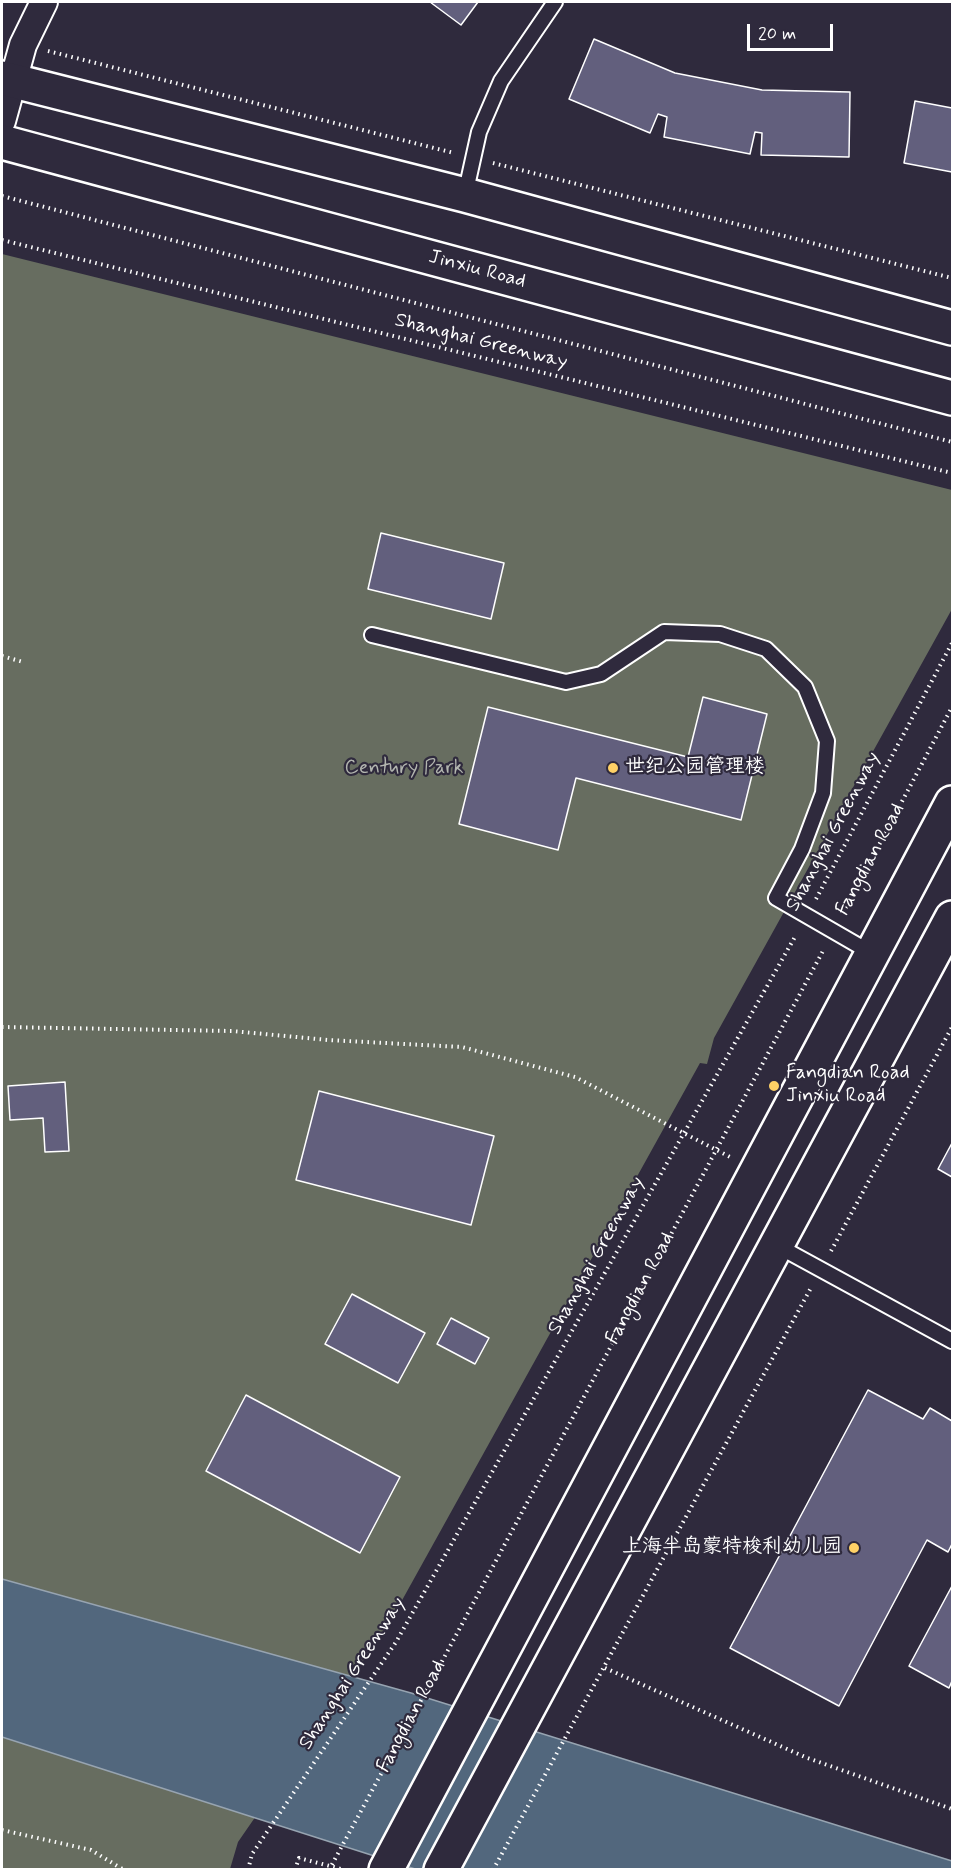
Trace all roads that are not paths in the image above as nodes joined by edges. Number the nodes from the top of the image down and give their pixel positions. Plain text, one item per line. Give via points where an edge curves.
1 (44, 2) edge
2 (555, 2) edge
3 (7, 80) edge
4 (2, 121) edge
5 (2, 142) edge
6 (465, 195) junction
7 (952, 328) edge
8 (952, 398) edge
9 (372, 635) dead end
10 (952, 803) edge
11 (952, 918) edge
12 (873, 954) junction
13 (776, 1245) junction
14 (952, 1341) edge
15 (387, 1869) edge
16 (441, 1869) edge

1 - 3 street
2 - 6 lane via 501,81 479,132
3 - 4 street
3 - 6 main road
5 - 8 main road, Jinxiu Road
6 - 7 main road
9 - 12 lane via 566,682 601,674 664,632 720,634 766,649 805,687 827,741 823,793 802,849 776,898
10 - 12 main road
11 - 13 main road
12 - 15 main road
13 - 14 lane
13 - 16 main road

